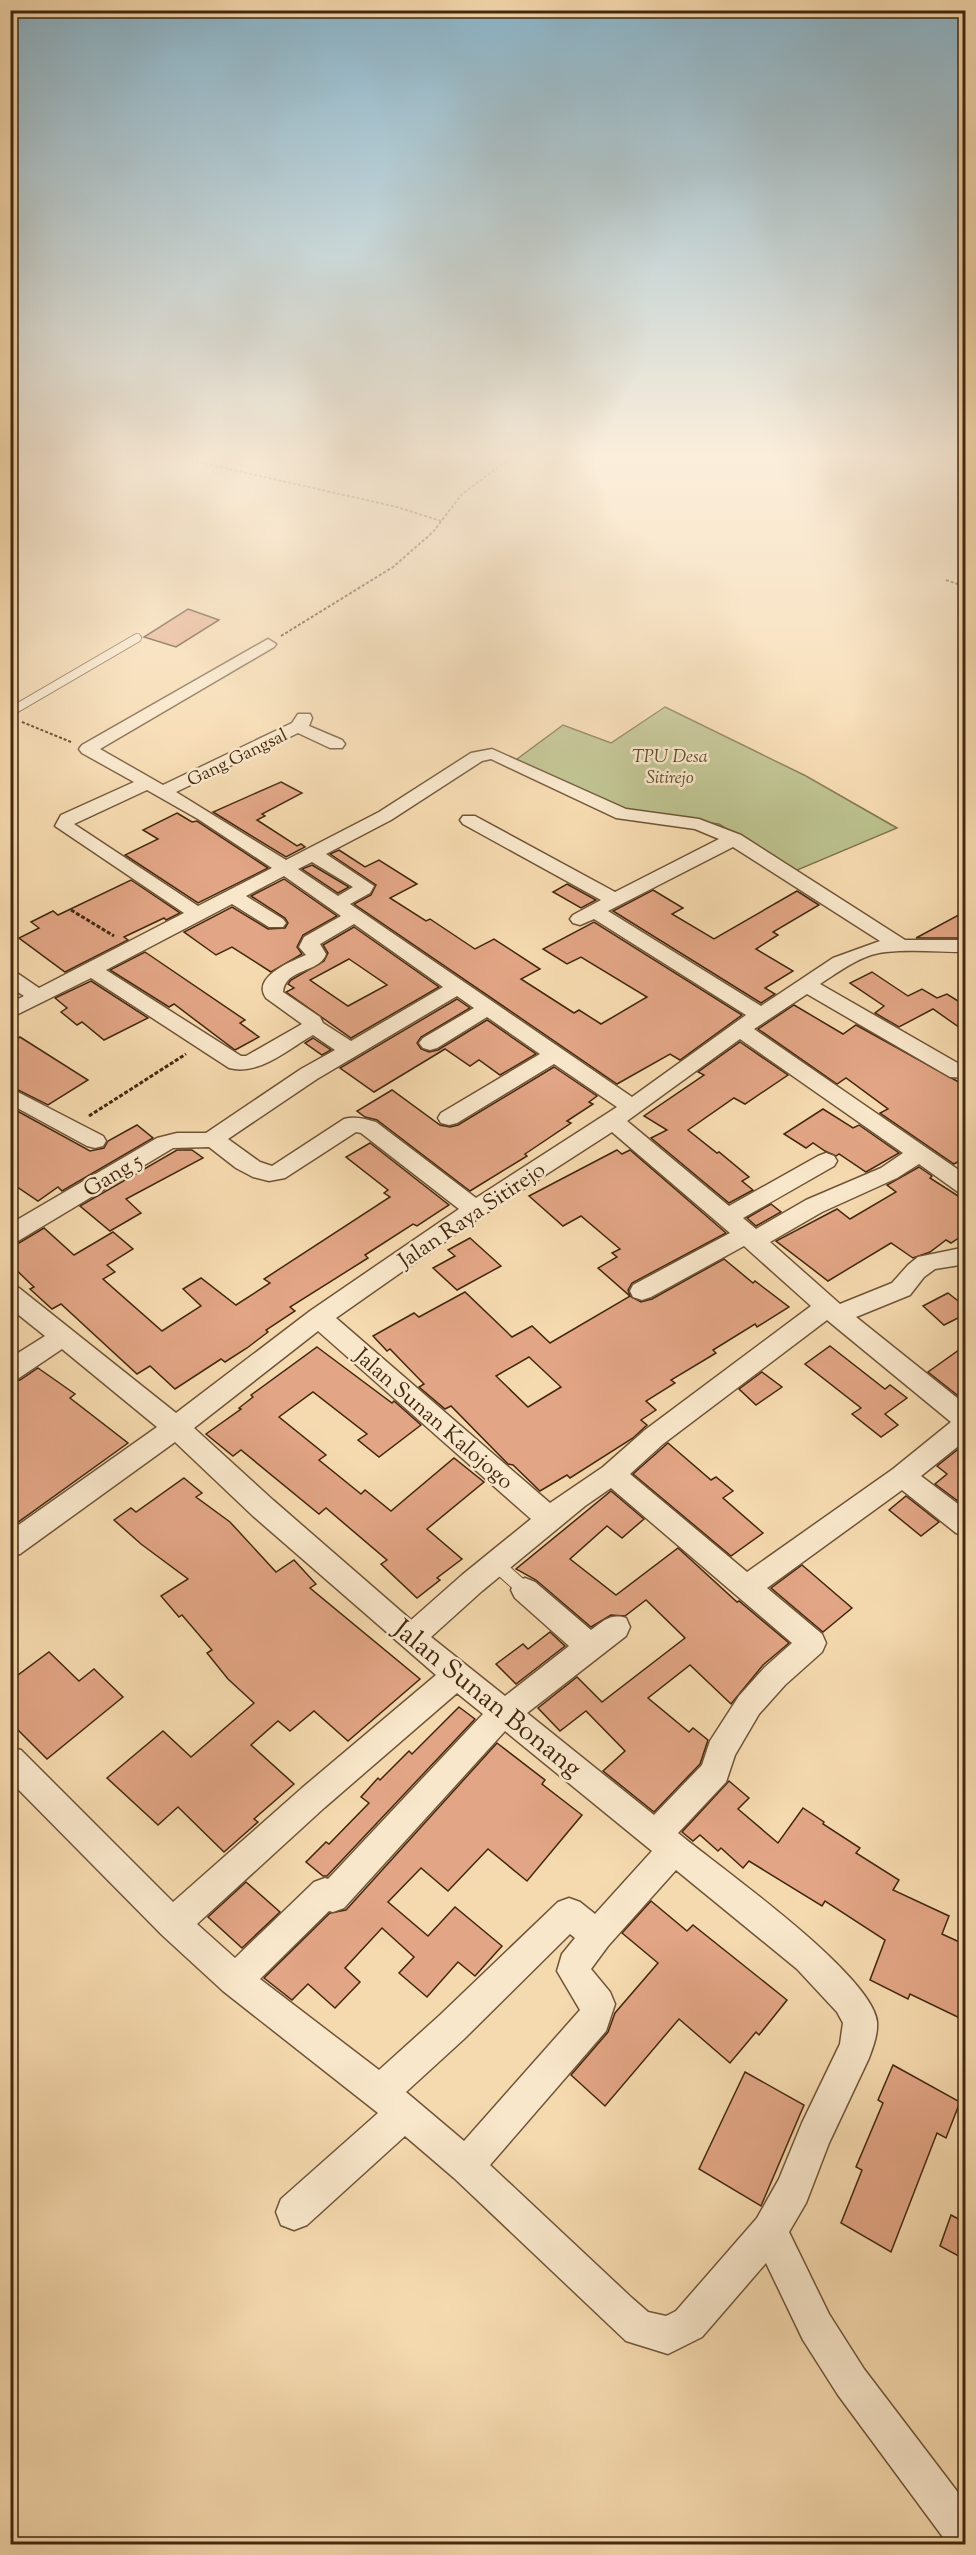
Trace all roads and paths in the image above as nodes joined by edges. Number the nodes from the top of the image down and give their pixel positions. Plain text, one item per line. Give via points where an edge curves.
1 (378, 576) edge
2 (946, 580) dead end
3 (966, 587) edge
4 (137, 638) dead end
5 (268, 644) joint
6 (10, 712) edge
7 (22, 721) dead end
8 (336, 744) dead end
9 (88, 749) junction
10 (157, 787) junction
11 (469, 820) dead end
12 (734, 839) junction
13 (312, 854) junction
14 (285, 868) junction
15 (234, 896) junction
16 (615, 900) junction
17 (337, 904) junction
18 (71, 910) dead end
19 (196, 913) junction
20 (354, 916) junction
21 (276, 923) dead end
22 (898, 944) junction
23 (966, 945) edge
24 (133, 948) junction
25 (93, 970) junction
26 (10, 977) edge
27 (805, 984) junction
28 (457, 987) junction
29 (38, 997) junction
30 (488, 1008) junction
31 (10, 1012) edge
32 (761, 1015) junction
33 (313, 1026) junction
34 (740, 1029) junction
35 (204, 1042) junction
36 (430, 1043) dead end
37 (349, 1049) junction
38 (555, 1054) junction
39 (966, 1071) edge
40 (10, 1095) edge
41 (633, 1107) junction
42 (449, 1118) dead end
43 (613, 1121) junction
44 (70, 1128) junction
45 (216, 1137) junction
46 (95, 1141) dead end
47 (919, 1153) junction
48 (826, 1161) dead end
49 (966, 1186) edge
50 (475, 1209) junction
51 (727, 1217) junction
52 (10, 1235) edge
53 (750, 1238) junction
54 (966, 1255) edge
55 (642, 1291) dead end
56 (10, 1294) edge
57 (831, 1311) junction
58 (319, 1317) junction
59 (63, 1336) junction
60 (10, 1371) edge
61 (966, 1420) edge
62 (966, 1425) edge
63 (176, 1427) junction
64 (612, 1474) junction
65 (902, 1476) junction
66 (551, 1520) junction
67 (966, 1525) edge
68 (10, 1546) edge
69 (496, 1563) junction
70 (747, 1587) junction
71 (525, 1590) joint
72 (616, 1627) dead end
73 (411, 1638) junction
74 (590, 1647) junction
75 (458, 1675) junction
76 (505, 1713) junction
77 (10, 1760) edge
78 (665, 1843) junction
79 (173, 1924) junction
80 (597, 1935) junction
81 (235, 1980) junction
82 (391, 2103) junction
83 (466, 2166) junction
84 (294, 2212) dead end
85 (770, 2231) junction
86 (966, 2536) edge

1 - 5 path
2 - 3 path
4 - 6 lane
5 - 9 street
7 - 9 path
8 - 10 street, Gang Gangsal via 301,722
9 - 10 street
10 - 14 street
10 - 19 street, Gang Gangsal via 67,819 64,826
11 - 16 street
12 - 13 street via 699,824 622,814 492,754 477,757 385,816
12 - 16 street
12 - 22 street
13 - 14 street
13 - 17 street via 364,888
14 - 15 street
14 - 17 street
15 - 19 street
15 - 21 street
16 - 32 street via 587,915 671,958
17 - 20 street
18 - 24 path
19 - 24 street
20 - 28 street
20 - 33 street via 311,941 309,947 315,958 280,976 273,984 273,994 313,1022
22 - 23 street, Jalan Raya Sitirejo
22 - 27 street, Jalan Raya Sitirejo via 860,953
24 - 25 street
25 - 29 street
25 - 35 street
26 - 29 street
27 - 32 street, Jalan Raya Sitirejo
27 - 39 street via 958,1072
28 - 30 street
28 - 37 street
29 - 31 street
30 - 36 street
30 - 38 street
32 - 34 street, Jalan Raya Sitirejo
33 - 35 street via 245,1064
33 - 37 street
34 - 41 street, Jalan Raya Sitirejo
34 - 47 street
35 - 44 path
37 - 45 street
38 - 41 street
38 - 42 street
40 - 44 street
41 - 43 street, Jalan Raya Sitirejo
43 - 50 street, Jalan Raya Sitirejo
43 - 51 street
44 - 46 street
45 - 50 street via 259,1171 272,1174 352,1124 361,1125
45 - 52 street, Gang 5 via 196,1142 170,1140
47 - 49 street
47 - 53 street via 890,1173
48 - 51 street
50 - 58 street, Jalan Raya Sitirejo
51 - 53 street
53 - 55 street
53 - 57 street
54 - 57 street via 926,1263 901,1289
56 - 59 street
57 - 61 street
57 - 64 street via 654,1437
58 - 63 street, Jalan Raya Sitirejo
58 - 66 street, Jalan Sunan Kalojogo
59 - 60 street
59 - 63 street
62 - 65 street
63 - 68 street, Jalan Raya Sitirejo
63 - 73 street, Jalan Sunan Bonang
64 - 66 street
64 - 70 street
65 - 67 street
65 - 70 street
66 - 69 street
69 - 71 lane
69 - 73 street
70 - 78 street via 812,1643 750,1705 721,1751 715,1772
71 - 74 street
72 - 74 street
73 - 75 street, Jalan Sunan Bonang
74 - 76 street
75 - 76 street, Jalan Sunan Bonang
75 - 79 street via 296,1812
76 - 78 street, Jalan Sunan Bonang
76 - 81 street via 333,1897 326,1893
77 - 79 street, Jalan Sunan Bonang
78 - 80 street
78 - 85 street, Jalan Sunan Bonang via 809,1958 849,2000 860,2021 857,2046 814,2135 793,2190
79 - 81 street, Jalan Sunan Bonang
80 - 82 street via 569,1912 452,2027
80 - 83 street via 573,1971 598,2004 594,2019
81 - 82 street, Jalan Sunan Bonang
82 - 83 street, Jalan Sunan Bonang
82 - 84 street
83 - 85 street, Jalan Sunan Bonang via 619,2311 639,2328 652,2332 668,2335 689,2324
85 - 86 street via 816,2327 851,2382

